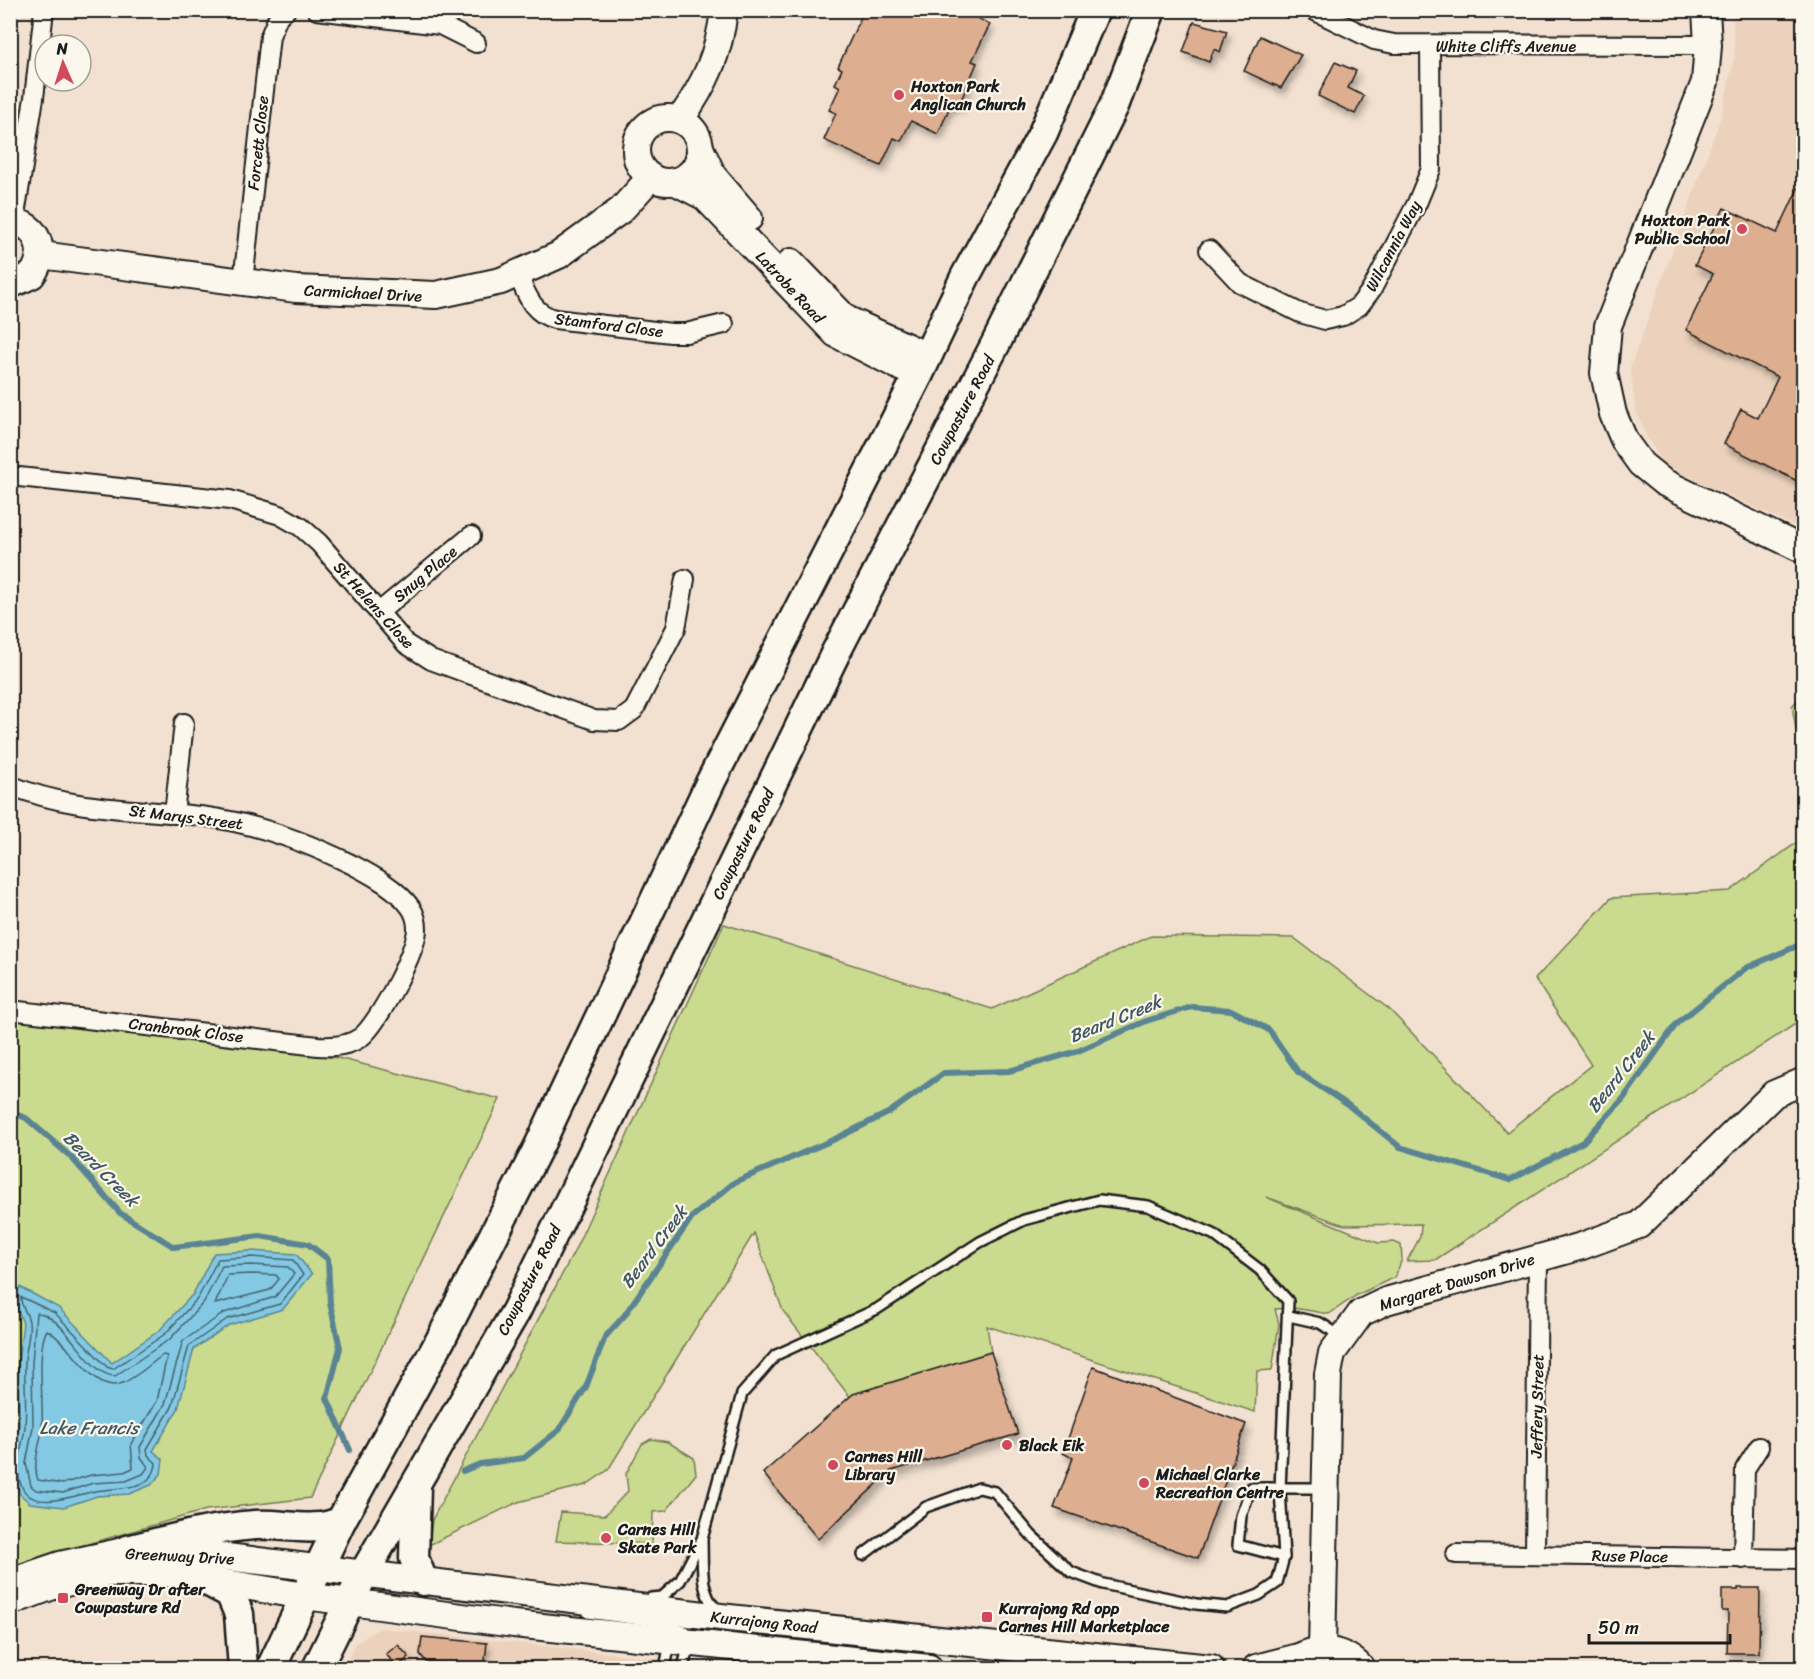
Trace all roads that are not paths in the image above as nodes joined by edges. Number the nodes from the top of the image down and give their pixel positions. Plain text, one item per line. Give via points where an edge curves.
1 (44, 10) edge
2 (286, 10) edge
3 (317, 10) edge
4 (724, 10) edge
5 (1095, 10) edge
6 (1151, 10) edge
7 (1313, 10) edge
8 (1706, 10) edge
9 (476, 43) dead end
10 (1708, 45) junction
11 (1430, 46) junction
12 (680, 120) junction
13 (700, 148) junction
14 (662, 179) junction
15 (12, 221) edge
16 (1209, 250) dead end
17 (41, 255) junction
18 (518, 275) junction
19 (243, 282) junction
20 (10, 285) edge
21 (724, 324) dead end
22 (923, 366) junction
23 (10, 476) edge
24 (471, 536) dead end
25 (1803, 550) edge
26 (685, 579) dead end
27 (379, 612) junction
28 (184, 723) dead end
29 (10, 785) edge
30 (174, 814) junction
31 (10, 1010) edge
32 (360, 1039) joint
33 (1803, 1081) edge
34 (1538, 1258) junction
35 (1289, 1316) junction
36 (1342, 1337) junction
37 (1759, 1447) dead end
38 (417, 1481) junction
39 (1325, 1488) junction
40 (1280, 1489) junction
41 (341, 1521) junction
42 (702, 1539) junction
43 (124, 1551) junction
44 (1456, 1554) dead end
45 (1535, 1554) junction
46 (863, 1555) dead end
47 (1284, 1557) junction
48 (1743, 1559) junction
49 (1803, 1559) edge
50 (318, 1568) junction
51 (364, 1573) junction
52 (207, 1581) junction
53 (423, 1581) junction
54 (10, 1582) edge
55 (502, 1591) junction
56 (305, 1596) junction
57 (586, 1601) junction
58 (10, 1602) edge
59 (348, 1602) junction
60 (729, 1618) junction
61 (677, 1641) junction
62 (1304, 1658) edge
63 (243, 1668) edge
64 (271, 1668) edge
65 (317, 1668) edge
66 (665, 1668) edge
67 (683, 1668) edge
68 (929, 1668) edge
69 (1211, 1668) edge
70 (1256, 1668) edge
71 (1362, 1668) edge

1 - 15 street via 34,98
2 - 19 street, Forcett Close via 279,15 270,36
3 - 9 street via 440,25
4 - 12 street via 721,41 702,88
5 - 22 main road via 1043,133 965,277
6 - 38 main road, Cowpasture Road via 1114,106 836,652 516,1311
7 - 11 street, White Cliffs Avenue via 1384,43
8 - 10 street
10 - 11 street, White Cliffs Avenue
10 - 25 street via 1705,82 1608,326 1604,373 1613,414 1625,442 1641,464 1663,482
11 - 16 street, Wilcannia Way via 1431,169 1372,289 1359,306 1343,316 1325,320 1300,313 1240,283
12 - 13 street via 694,131
12 - 14 street via 661,118 644,127 639,135 638,163
13 - 14 street via 690,173
13 - 22 street, Latrobe Road via 713,176 732,200 837,312
14 - 18 street, Carmichael Drive via 586,238
14 - 22 street, Latrobe Road via 705,197 836,334
15 - 17 street via 33,232
17 - 19 street, Carmichael Drive
17 - 20 street via 32,275
18 - 19 street, Carmichael Drive via 452,293 422,296 296,290
18 - 21 street, Stamford Close via 534,309 555,320 671,333
22 - 41 main road via 711,781 539,1146 442,1337
23 - 27 street, St Helens Close via 255,505 301,527
24 - 27 street, Snug Place
26 - 27 street, St Helens Close via 676,628 640,700 627,716 608,723 431,660 406,644
28 - 30 street
29 - 30 street, St Marys Street via 52,800
30 - 32 street, St Marys Street via 233,821 306,843 382,882 411,908 417,930 415,942 380,1014
31 - 32 street, Cranbrook Close via 318,1046
33 - 34 street, Margaret Dawson Drive via 1774,1094 1639,1225
34 - 36 street, Margaret Dawson Drive via 1386,1301 1361,1313
34 - 45 street, Jeffery Street
35 - 36 lane via 1320,1323
35 - 40 lane
35 - 42 lane via 1288,1301 1260,1270 1213,1234 1148,1206 1099,1200 1024,1220 981,1242 877,1309 776,1354 742,1394
36 - 39 street, Margaret Dawson Drive via 1332,1353 1328,1374
37 - 48 street via 1745,1469
38 - 51 main road, Cowpasture Road
38 - 53 main road via 414,1558
39 - 40 lane
39 - 62 street, Margaret Dawson Drive
40 - 47 lane
40 - 47 lane via 1251,1488 1241,1516 1238,1545
41 - 43 main road via 326,1528 257,1525 211,1530
41 - 50 main road
42 - 57 lane via 680,1581 662,1597
42 - 60 lane via 704,1583 711,1605
43 - 50 street, Greenway Drive via 210,1555
43 - 54 street, Greenway Drive via 60,1564
44 - 45 street, Ruse Place
45 - 48 street, Ruse Place
46 - 47 lane via 926,1507 979,1488 995,1492 1031,1535 1071,1572 1196,1605 1227,1607 1259,1595 1277,1583
48 - 49 street, Ruse Place
50 - 51 street, Kurrajong Road
50 - 56 main road
51 - 53 street, Kurrajong Road
51 - 59 main road, Cowpasture Road
52 - 56 street, Greenway Drive
52 - 58 street, Greenway Drive via 165,1573 107,1573 53,1586
52 - 63 main road via 230,1593 235,1604
53 - 55 street, Kurrajong Road
55 - 57 street, Kurrajong Road
55 - 61 lane via 606,1617 674,1626 685,1631
56 - 59 street, Kurrajong Road
56 - 64 main road
57 - 60 street, Kurrajong Road
59 - 61 street, Kurrajong Road
59 - 65 main road, Cowpasture Road
60 - 69 street, Kurrajong Road
61 - 66 lane via 668,1653
61 - 67 lane
61 - 68 street, Kurrajong Road
62 - 70 street
62 - 71 street via 1347,1656

